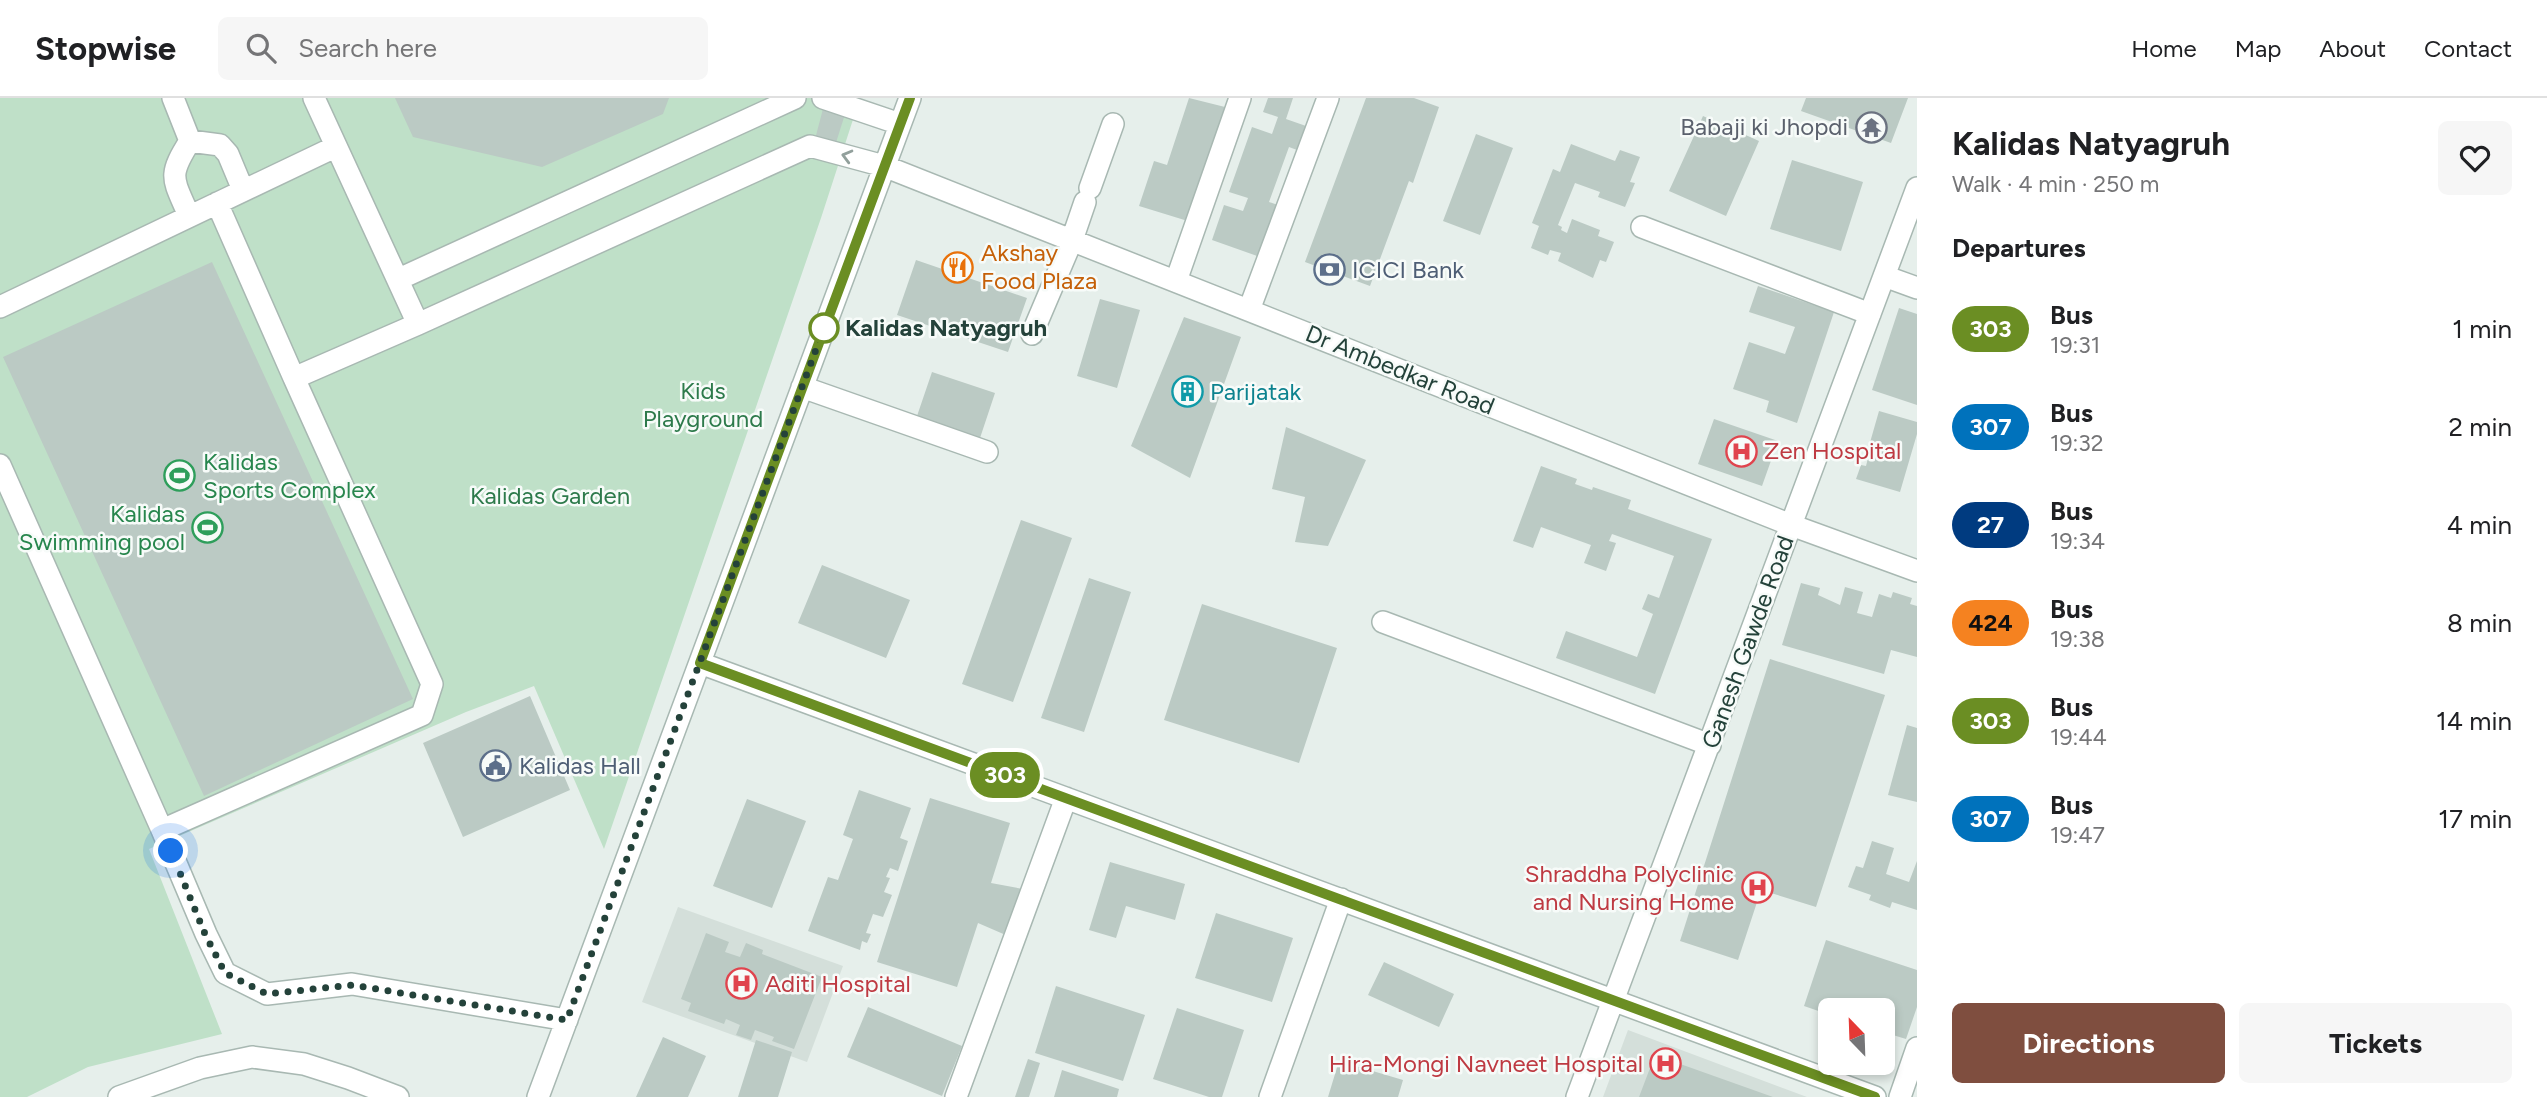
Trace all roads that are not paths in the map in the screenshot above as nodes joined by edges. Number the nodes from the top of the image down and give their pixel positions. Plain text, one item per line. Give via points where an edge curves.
1 (173, 98) edge
2 (314, 98) edge
3 (795, 98) edge
4 (822, 98) edge
5 (910, 98) edge
6 (1240, 98) edge
7 (1328, 98) edge
8 (900, 124) junction
9 (1113, 124) dead end
10 (190, 141) junction
11 (335, 147) junction
12 (884, 166) junction
13 (1917, 188) edge
14 (243, 190) junction
15 (217, 203) junction
16 (189, 216) junction
17 (1642, 227) dead end
18 (1072, 240) junction
19 (1884, 276) junction
20 (399, 279) junction
21 (1175, 281) junction
22 (1917, 288) edge
23 (0, 307) edge
24 (1249, 310) junction
25 (1870, 314) junction
26 (418, 324) junction
27 (1032, 334) dead end
28 (294, 378) junction
29 (802, 387) junction
30 (987, 452) dead end
31 (0, 465) edge
32 (1791, 525) junction
33 (1917, 571) edge
34 (1384, 622) dead end
35 (700, 663) junction
36 (1710, 745) junction
37 (1066, 797) junction
38 (162, 830) junction
39 (1341, 899) junction
40 (1614, 1000) junction
41 (567, 1020) junction
42 (1917, 1048) edge
43 (119, 1097) edge
44 (398, 1097) edge
45 (538, 1097) edge
46 (956, 1097) edge
47 (1270, 1097) edge
48 (1577, 1097) edge
49 (1875, 1097) edge
50 (1900, 1097) edge

1 - 10 street
2 - 11 street
3 - 20 street
4 - 8 street
5 - 8 street
6 - 21 street
7 - 24 street
8 - 12 street
9 - 18 street
10 - 14 street via 220,145
10 - 16 street via 175,164 173,179
11 - 14 street
11 - 20 street
12 - 18 street, Dr Ambedkar Road
12 -> 26 street, Dr Ambedkar Road via 810,146
12 - 29 street
13 - 19 street, Ganesh Gawde Road
14 - 15 street
15 - 16 street
15 - 28 street
16 - 23 street
17 - 25 street
18 - 21 street, Dr Ambedkar Road
18 - 27 street
19 - 22 street
19 - 25 street, Ganesh Gawde Road
20 - 26 street
21 - 24 street, Dr Ambedkar Road
24 - 32 street, Dr Ambedkar Road
25 - 32 street, Ganesh Gawde Road
26 - 28 street
28 - 38 street via 432,684 422,715
29 - 30 street
29 - 35 street
31 - 38 street
32 - 33 street, Dr Ambedkar Road
32 - 36 street, Ganesh Gawde Road
34 - 36 street
35 - 37 street
35 - 41 street
36 - 40 street, Ganesh Gawde Road
37 - 39 street
37 - 46 street
38 - 41 street via 225,973 267,994 352,985
39 - 40 street
39 - 47 street
40 - 48 street, Ganesh Gawde Road
40 - 49 street
41 - 45 street
42 - 50 street
43 - 44 street via 200,1068 252,1057 304,1064

